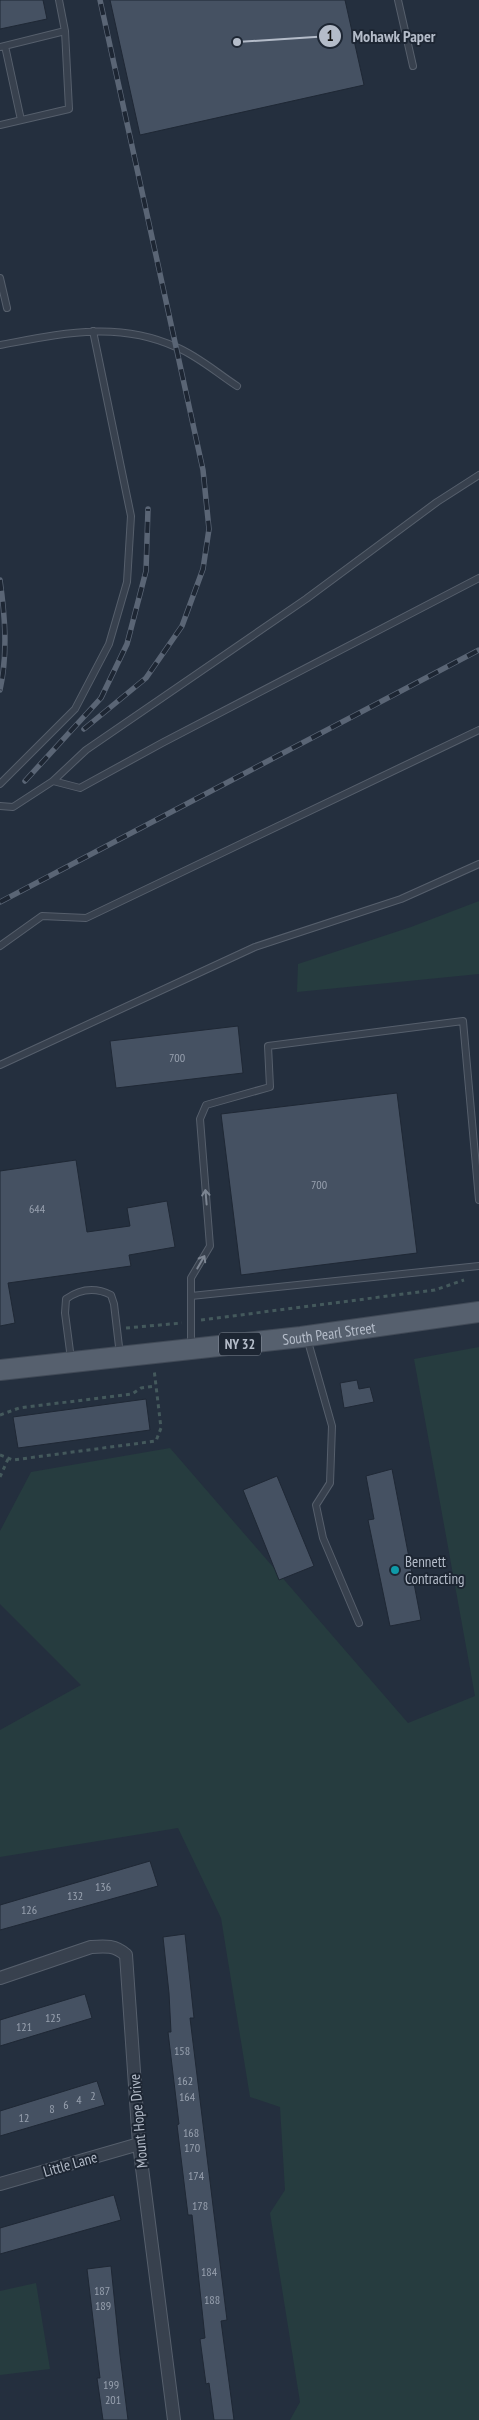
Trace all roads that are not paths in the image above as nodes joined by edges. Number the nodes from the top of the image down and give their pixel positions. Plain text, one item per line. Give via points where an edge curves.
1 (59, 0) edge
2 (398, 0) edge
3 (65, 31) junction
4 (2, 46) edge
5 (413, 66) dead end
6 (21, 120) junction
7 (0, 125) edge
8 (0, 278) edge
9 (7, 308) dead end
10 (93, 332) junction
11 (0, 345) edge
12 (237, 386) dead end
13 (479, 475) edge
14 (479, 578) edge
15 (479, 730) edge
16 (53, 781) junction
17 (0, 784) edge
18 (0, 806) edge
19 (479, 864) edge
20 (0, 946) edge
21 (0, 1065) edge
22 (476, 1127) edge
23 (479, 1200) edge
24 (479, 1266) edge
25 (191, 1296) junction
26 (479, 1312) edge
27 (306, 1336) junction
28 (191, 1349) junction
29 (70, 1354) junction
30 (120, 1357) junction
31 (0, 1370) edge
32 (359, 1623) dead end
33 (0, 1978) edge
34 (140, 2144) junction
35 (0, 2184) edge
36 (174, 2420) edge

1 - 3 lane
2 - 5 lane
3 - 4 lane
3 - 6 lane via 69,109
4 - 6 lane
6 - 7 lane
8 - 9 lane
10 - 11 lane via 79,331
10 - 12 lane via 127,333 176,346
10 - 17 lane via 131,516 126,582 109,644 75,709
13 - 16 lane via 86,750
14 - 16 lane via 80,788
15 - 20 lane via 86,918 42,916
16 - 18 lane via 13,808
19 - 21 lane via 401,899 255,947
22 - 23 lane
25 -> 22 lane via 192,1278 210,1246 200,1119 206,1105 270,1087 268,1046 463,1021
24 - 25 lane
25 - 28 lane
26 - 27 main road, South Pearl Street / NY 32
27 - 28 main road, South Pearl Street / NY 32
27 - 32 lane via 332,1426 330,1483 316,1505 323,1538
28 - 30 main road, South Pearl Street / NY 32
29 - 30 main road, South Pearl Street / NY 32
29 - 30 lane via 66,1299 78,1291 101,1290 111,1295
29 - 31 main road, South Pearl Street / NY 32
33 - 34 street, Mount Hope Drive via 91,1948 119,1948 126,1955
34 - 35 street, Little Lane
34 - 36 street, Mount Hope Drive

